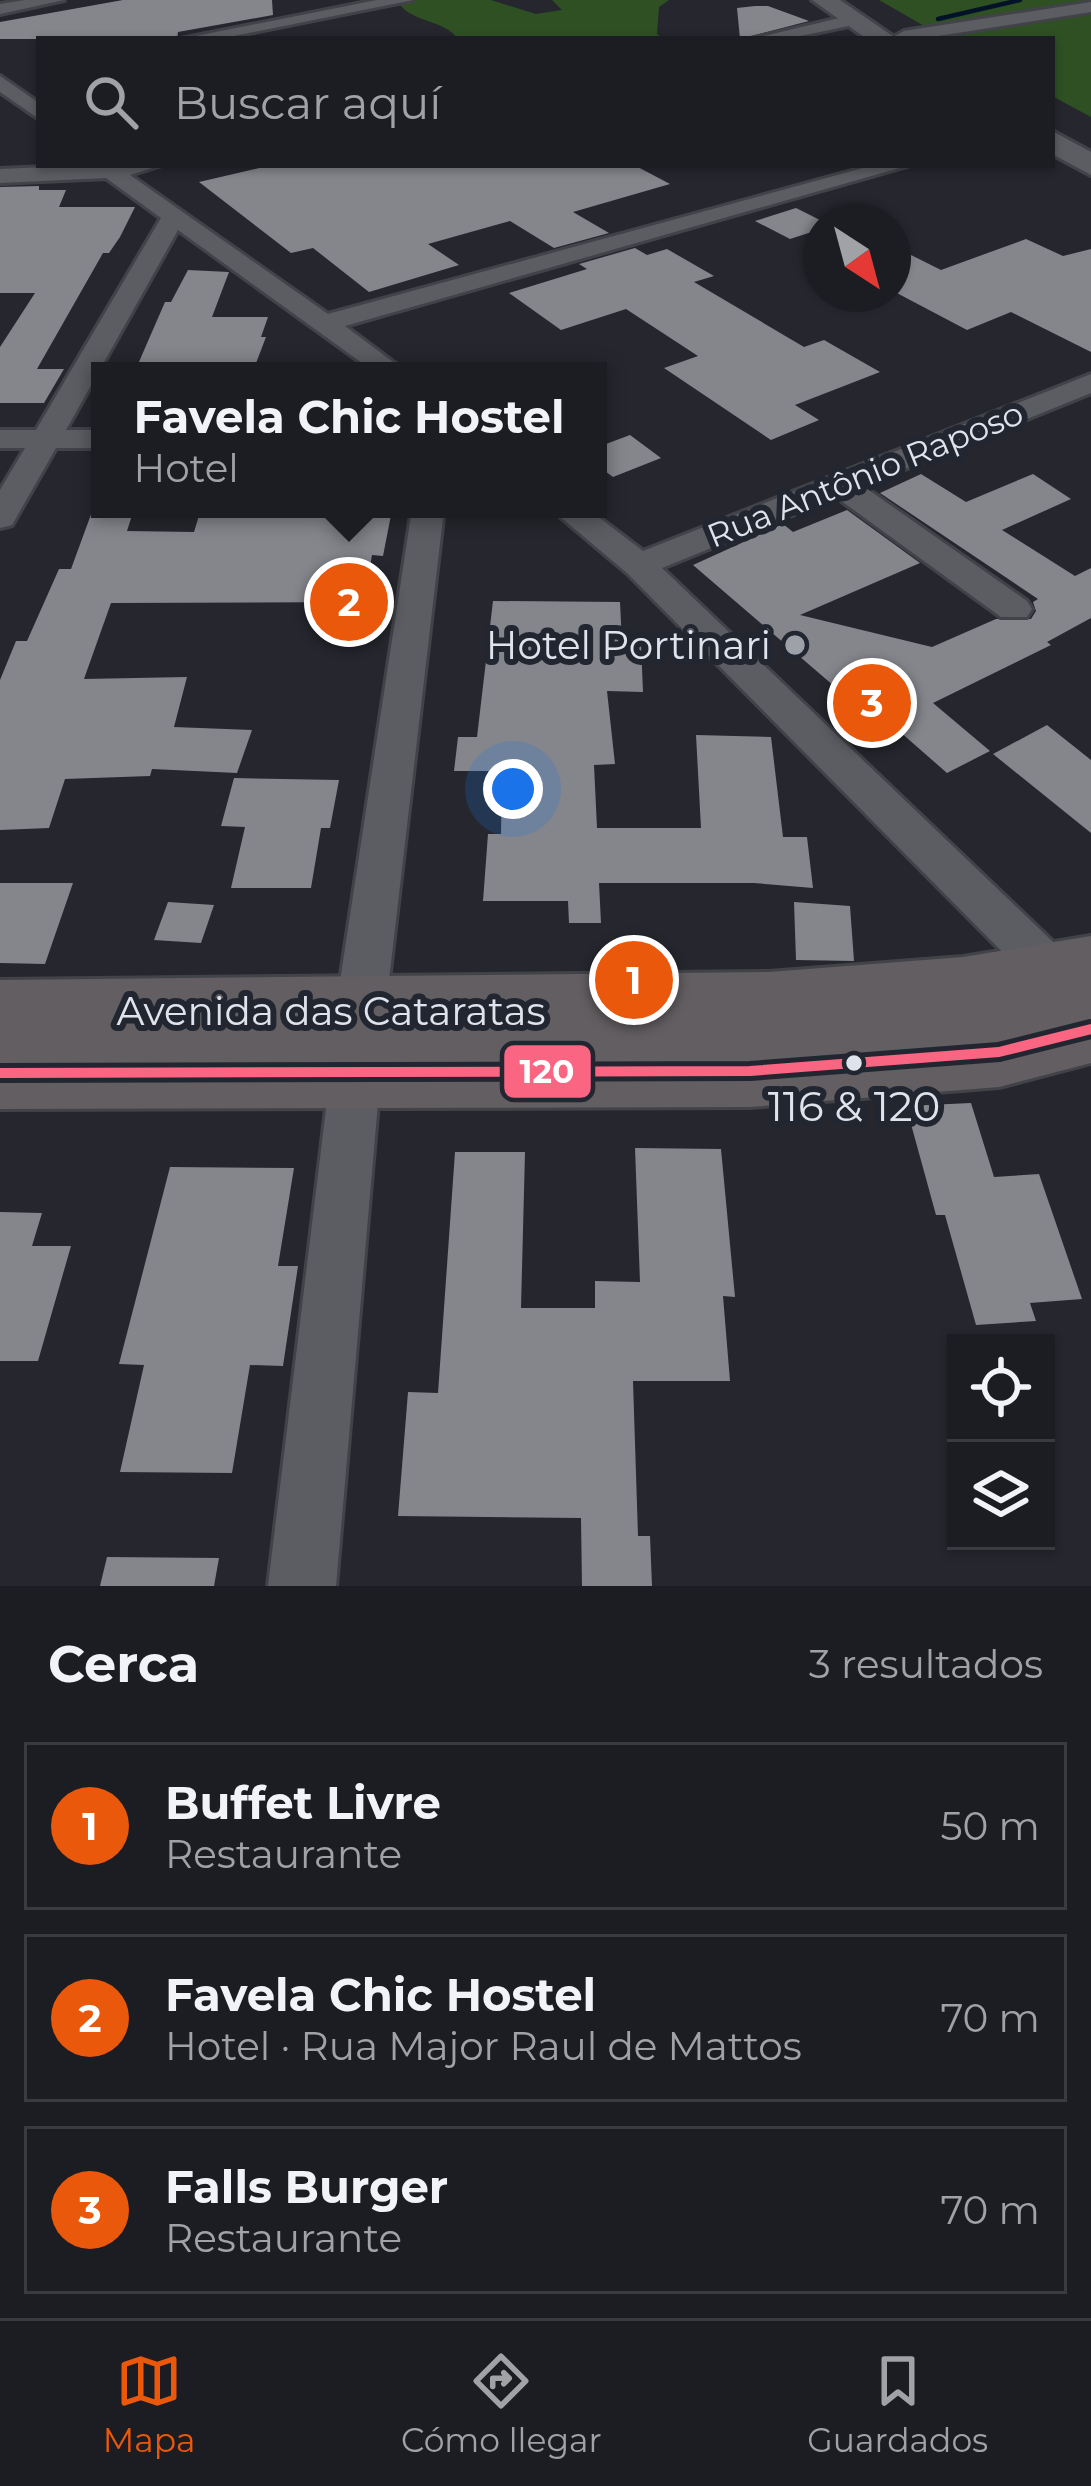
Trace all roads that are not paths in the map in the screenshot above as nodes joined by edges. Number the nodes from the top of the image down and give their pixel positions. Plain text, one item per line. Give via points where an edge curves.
1 (56, 0) edge
2 (286, 0) edge
3 (405, 0) edge
4 (824, 0) edge
5 (1091, 7) edge
6 (0, 9) edge
7 (852, 10) edge
8 (316, 16) junction
9 (206, 36) edge
10 (770, 36) edge
11 (896, 36) edge
12 (911, 36) edge
13 (6, 75) edge
14 (36, 110) edge
15 (1055, 126) edge
16 (1091, 139) edge
17 (1091, 166) edge
18 (888, 168) edge
19 (107, 169) edge
20 (0, 176) edge
21 (172, 217) junction
22 (328, 322) junction
23 (379, 362) edge
24 (1091, 383) edge
25 (42, 438) junction
26 (0, 439) edge
27 (91, 439) edge
28 (839, 484) junction
29 (0, 518) edge
30 (427, 518) edge
31 (579, 518) edge
32 (639, 565) junction
33 (1014, 609) dead end
34 (1079, 990) edge
35 (0, 1012) edge
36 (358, 1041) junction
37 (0, 1073) edge
38 (302, 1586) edge

1 - 6 street
2 - 8 street
3 - 8 street
4 - 7 main road
5 - 12 street
7 - 10 street
7 - 11 main road
8 - 9 street
13 - 14 street
15 - 16 main road
15 - 17 main road
18 - 22 street
19 - 20 street
19 - 21 street
21 - 22 street
21 - 25 street
22 - 23 street
24 - 28 street, Rua Antônio Raposo
25 - 26 street
25 - 27 street
25 - 29 street
28 - 32 street, Rua Antônio Raposo
28 - 33 street
30 - 36 street
31 - 32 street
32 - 34 street
34 - 36 main road, Avenida das Cataratas via 999,1052 830,1067 750,1071
35 - 36 main road, Avenida das Cataratas
36 - 37 main road, Avenida das Cataratas
36 - 38 street

